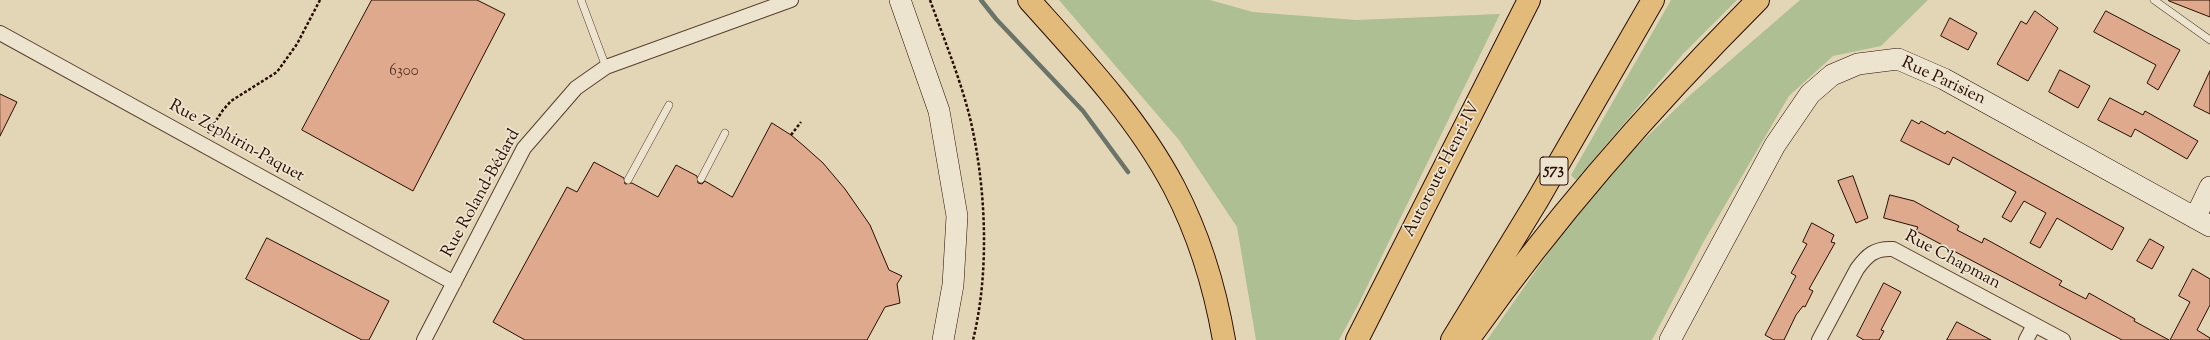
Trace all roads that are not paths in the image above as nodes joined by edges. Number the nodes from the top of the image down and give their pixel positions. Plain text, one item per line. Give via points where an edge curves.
1 (581, 0) edge
2 (791, 0) edge
3 (900, 0) edge
4 (1030, 0) edge
5 (1529, 0) edge
6 (1653, 0) edge
7 (1758, 0) edge
8 (2154, 0) edge
9 (0, 33) edge
10 (2210, 40) edge
11 (606, 67) junction
12 (669, 105) dead end
13 (725, 133) dead end
14 (701, 179) dead end
15 (628, 180) dead end
16 (2210, 187) edge
17 (2203, 222) edge
18 (454, 283) junction
19 (2034, 325) junction
20 (424, 340) edge
21 (943, 340) edge
22 (1224, 340) edge
23 (1357, 340) edge
24 (1452, 340) edge
25 (1468, 340) edge
26 (1670, 340) edge
27 (1819, 340) edge
28 (2026, 340) edge
29 (2063, 340) edge

1 - 11 lane
2 - 11 street, Rue Roland-Bédard
3 - 21 street via 939,111 957,216 953,285
4 - 22 highway via 1125,112 1153,151 1174,188 1204,259 1217,301
5 - 23 highway, Autoroute Henri-IV
6 - 24 highway, 573 via 1537,201
7 - 25 highway via 1629,137 1504,289
8 - 10 lane
9 - 18 street, Rue Zéphirin-Paquet
11 - 18 street, Rue Roland-Bédard via 576,88 524,148
12 - 15 lane
13 - 14 lane
16 - 17 street
17 - 26 street, Rue Parisien via 1944,79 1898,59 1858,64 1832,75 1810,94 1775,145
18 - 20 street, Rue Roland-Bédard
19 - 27 street, Rue Chapman via 1893,249 1882,248 1864,259 1857,269
19 - 28 street
19 - 29 street, Rue Chapman

